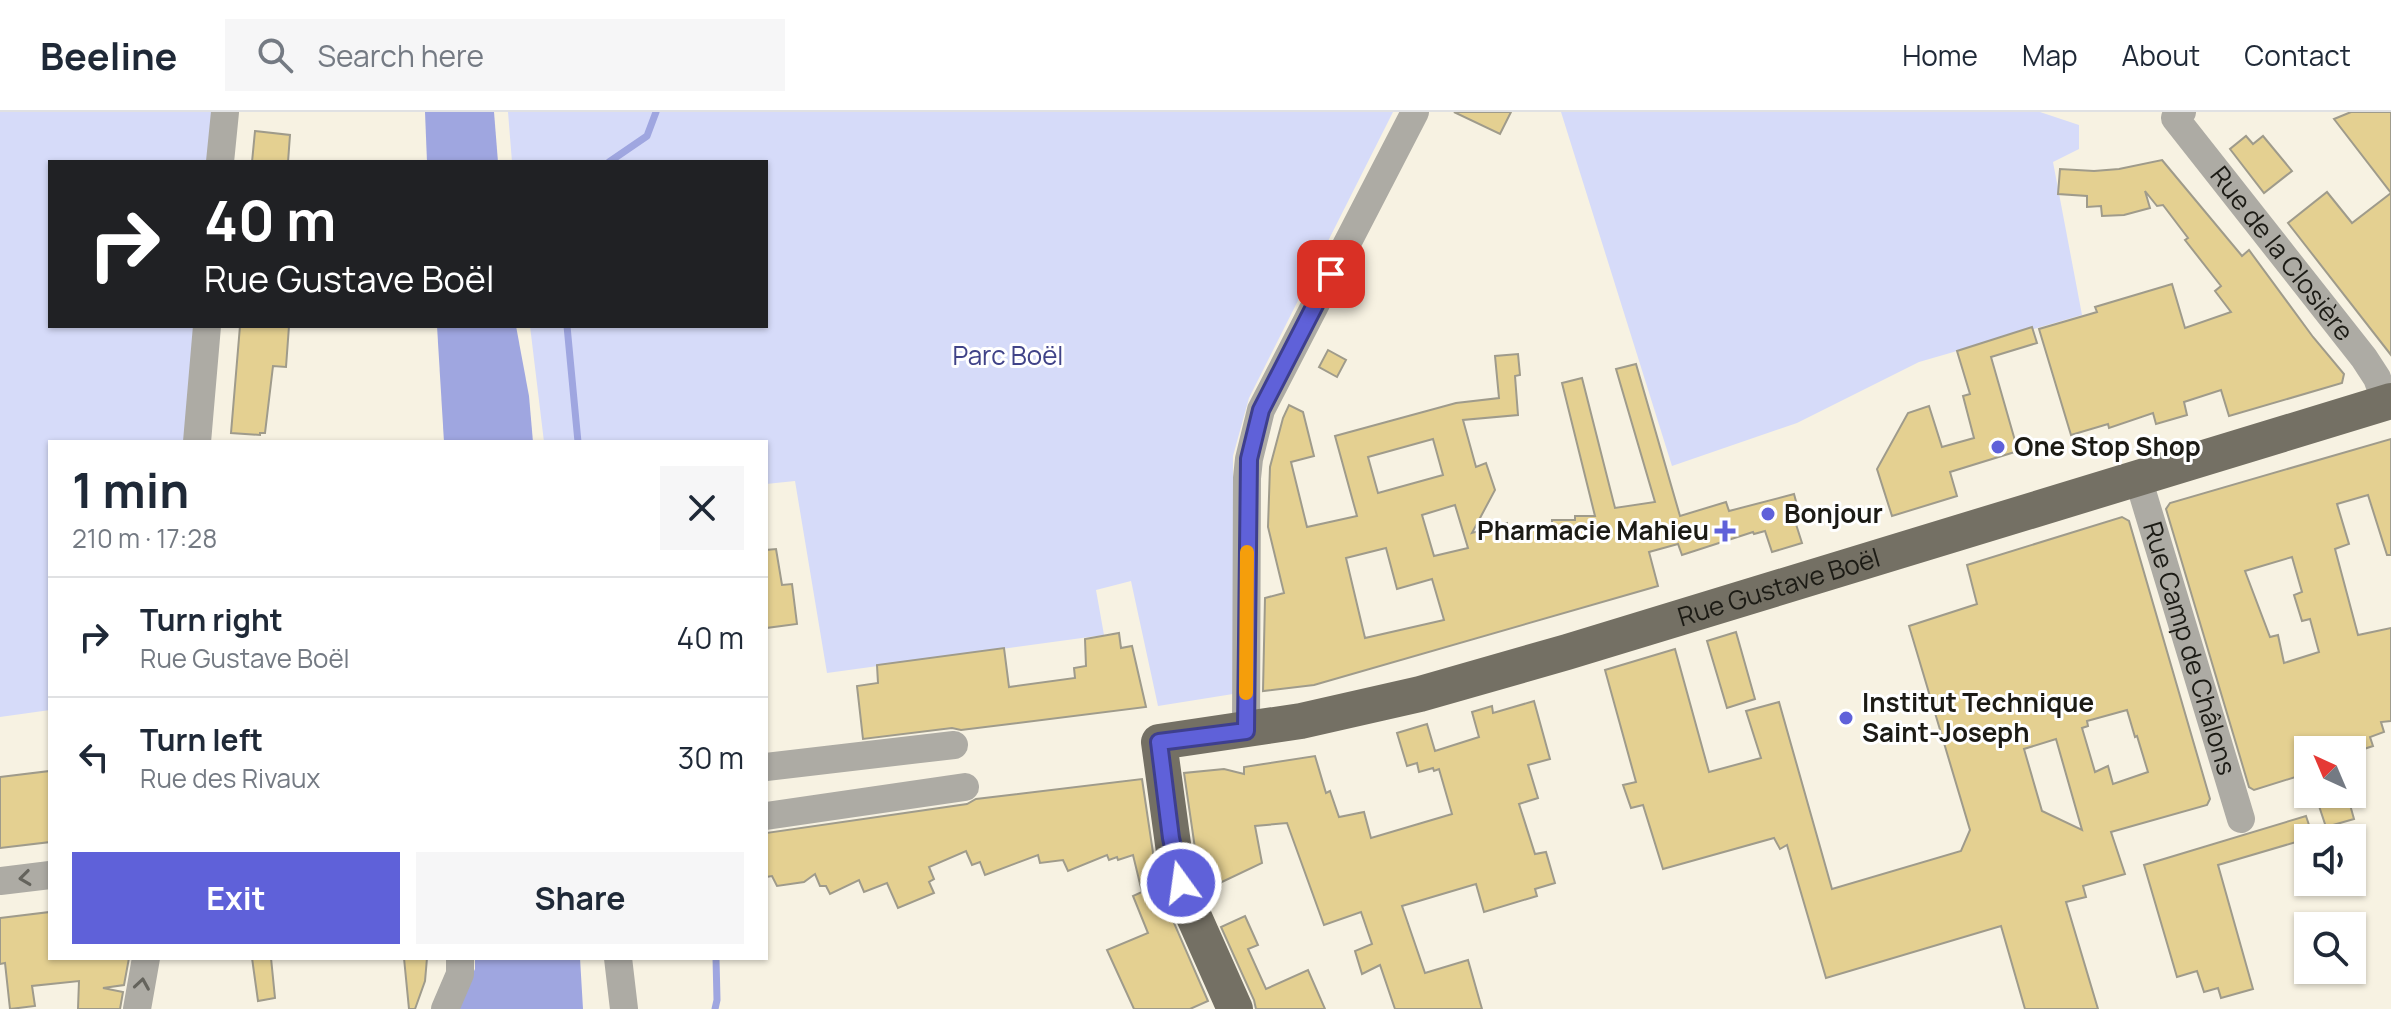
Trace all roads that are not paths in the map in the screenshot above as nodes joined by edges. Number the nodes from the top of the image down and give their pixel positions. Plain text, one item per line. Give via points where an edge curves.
1 (225, 112) edge
2 (1415, 112) edge
3 (2182, 112) edge
4 (220, 160) edge
5 (207, 328) edge
6 (2389, 402) edge
7 (197, 440) edge
8 (2138, 478) junction
9 (1246, 731) junction
10 (954, 745) dead end
11 (768, 767) edge
12 (965, 787) dead end
13 (768, 816) edge
14 (2241, 819) dead end
15 (48, 875) edge
16 (0, 881) edge
17 (146, 960) edge
18 (460, 960) edge
19 (618, 960) edge
20 (137, 1009) edge
21 (445, 1009) edge
22 (624, 1009) edge
23 (1235, 1009) edge

1 - 4 street
2 - 9 street via 1261,410 1247,478
3 - 6 street, Rue de la Closière via 2175,118 2364,358
5 - 7 street
6 - 8 main road, Rue Gustave Boël
8 - 9 main road, Rue Gustave Boël via 1554,656 1420,694
8 - 14 street, Rue Camp de Châlons
9 - 23 main road, Rue Gustave Boël via 1159,742 1176,866
10 - 11 street
12 - 13 street
15 -> 16 street
20 -> 17 street
18 - 21 street via 460,974
19 - 22 street

